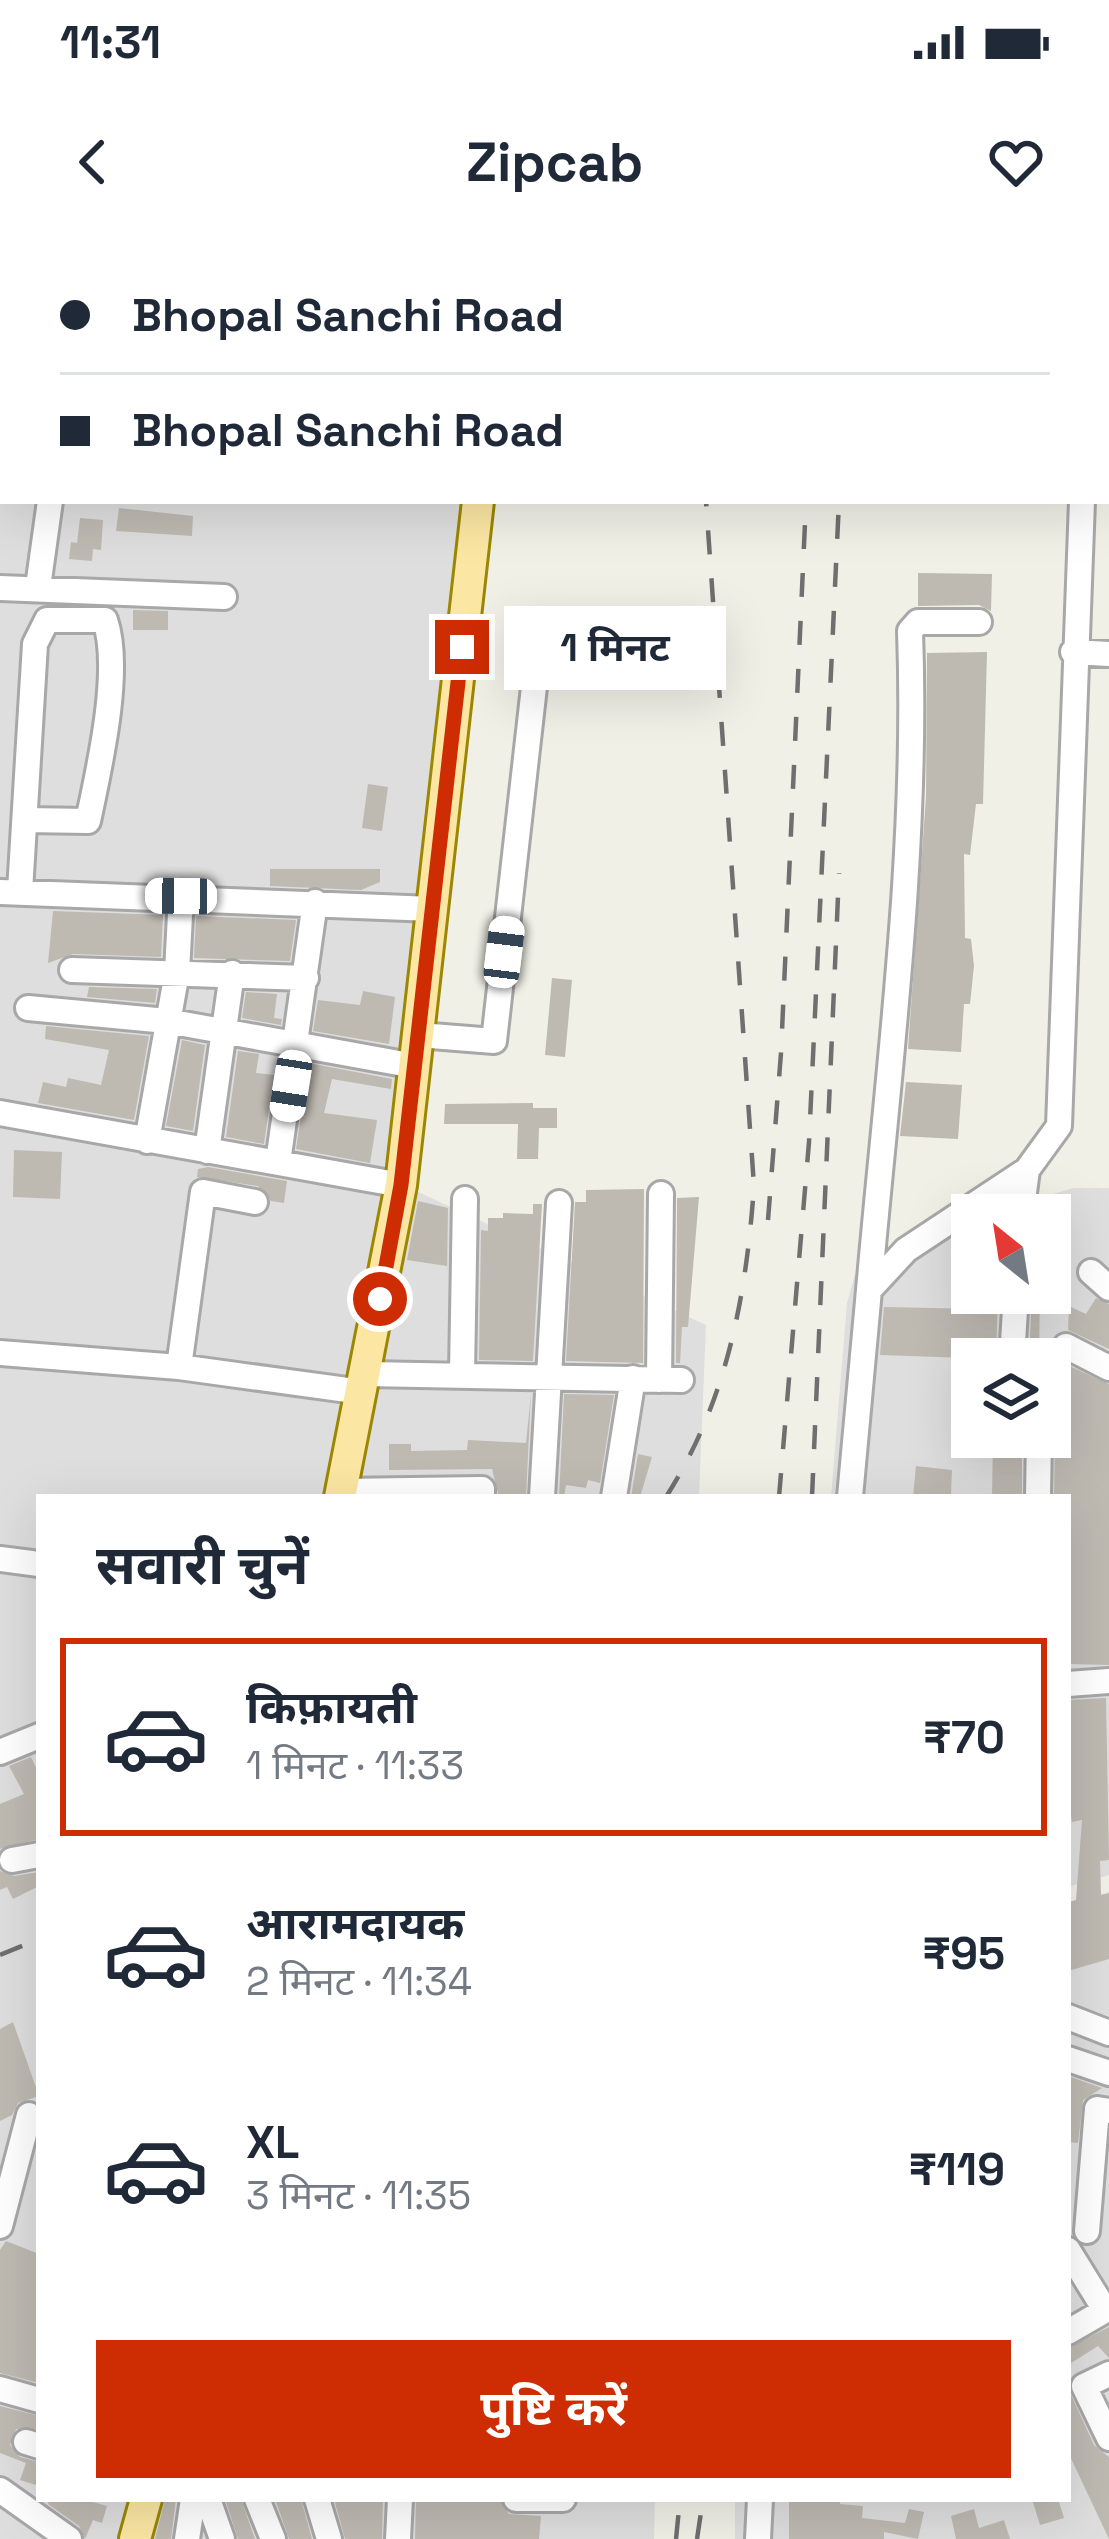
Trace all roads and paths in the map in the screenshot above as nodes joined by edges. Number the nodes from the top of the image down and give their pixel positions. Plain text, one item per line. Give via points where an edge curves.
1 (50, 504) edge
2 (478, 504) edge
3 (1082, 504) edge
4 (0, 587) edge
5 (38, 587) junction
6 (224, 597) dead end
7 (979, 622) dead end
8 (1073, 652) junction
9 (1109, 654) edge
10 (534, 687) dead end
11 (26, 820) junction
12 (10, 891) edge
13 (181, 896) junction
14 (315, 902) junction
15 (433, 909) junction
16 (72, 970) dead end
17 (177, 972) junction
18 (232, 973) junction
19 (306, 978) junction
20 (28, 1008) dead end
21 (166, 1021) junction
22 (225, 1033) junction
23 (298, 1048) junction
24 (417, 1051) junction
25 (0, 1113) edge
26 (147, 1141) junction
27 (207, 1151) junction
28 (278, 1162) junction
29 (1028, 1170) junction
30 (401, 1185) junction
31 (661, 1194) dead end
32 (1024, 1194) edge
33 (465, 1199) dead end
34 (255, 1202) dead end
35 (559, 1202) dead end
36 (869, 1290) junction
37 (1071, 1349) edge
38 (0, 1353) edge
39 (179, 1366) junction
40 (1109, 1368) edge
41 (463, 1373) junction
42 (553, 1376) junction
43 (633, 1378) junction
44 (364, 1383) junction
45 (1039, 1458) edge
46 (341, 1494) edge
47 (482, 1494) edge
48 (542, 1494) edge
49 (614, 1494) edge
50 (850, 1494) edge
51 (1038, 1494) edge
52 (0, 1559) edge
53 (36, 1564) edge
54 (1109, 1681) edge
55 (1071, 1684) edge
56 (36, 1737) edge
57 (0, 1752) edge
58 (36, 1856) edge
59 (12, 1860) dead end
60 (1071, 2018) edge
61 (1109, 2033) edge
62 (1071, 2060) edge
63 (1109, 2073) edge
64 (1109, 2110) edge
65 (34, 2113) edge
66 (0, 2130) edge
67 (1, 2222) edge
68 (1088, 2231) edge
69 (1071, 2255) edge
70 (1107, 2309) edge
71 (1071, 2330) edge
72 (1109, 2374) edge
73 (0, 2389) edge
74 (36, 2399) edge
75 (1108, 2441) edge
76 (0, 2490) edge
77 (145, 2502) edge
78 (193, 2502) edge
79 (209, 2502) edge
80 (257, 2502) edge
81 (318, 2502) edge
82 (400, 2502) edge
83 (760, 2502) edge
84 (69, 2539) edge
85 (135, 2539) edge
86 (187, 2539) edge
87 (222, 2539) edge
88 (273, 2539) edge
89 (329, 2539) edge
90 (398, 2539) edge
91 (758, 2539) edge

1 - 5 street
2 - 15 main road
3 - 8 street
4 - 5 street
5 - 6 street
7 - 36 street via 918,622 910,631 899,953
8 - 9 street
8 - 29 street via 1062,1092 1059,1126
10 - 24 street via 494,1041
11 - 11 street via 37,640 47,620 105,620 111,641 88,821
11 - 12 street
12 - 13 street
13 - 14 street
13 - 17 street
14 - 15 street
14 - 19 street
15 - 24 main road
16 - 17 street
17 - 18 street
17 - 21 street
18 - 19 street
18 - 22 street
19 - 23 street
20 - 21 street
21 - 22 street
21 - 26 street
22 - 23 street
22 - 27 street
23 - 24 street
23 - 28 street
24 - 30 main road
25 - 26 street
26 - 27 street
27 - 28 street
28 - 30 street
29 - 32 street
29 - 36 street via 906,1250
30 - 44 main road
31 - 43 street via 670,1380
33 - 41 street
34 - 39 street via 203,1192
35 - 42 street
36 - 50 street
37 - 40 street
38 - 39 street
39 - 44 street
41 - 42 street
41 - 44 street
42 - 43 street
42 - 48 street
43 - 49 street
44 - 46 main road
45 - 51 street
46 - 47 street
52 - 53 street
54 - 55 street
56 - 57 street
58 - 59 street
60 - 61 street
62 - 63 street
64 - 68 street via 1097,2109 1090,2145
65 - 66 street
65 - 67 street
69 - 70 street
70 - 71 street
72 - 75 street via 1084,2386
73 - 74 street
76 - 84 street
77 - 85 main road
78 - 86 street
79 - 87 street
80 - 88 street
81 - 89 street
82 - 90 street
83 - 91 street

